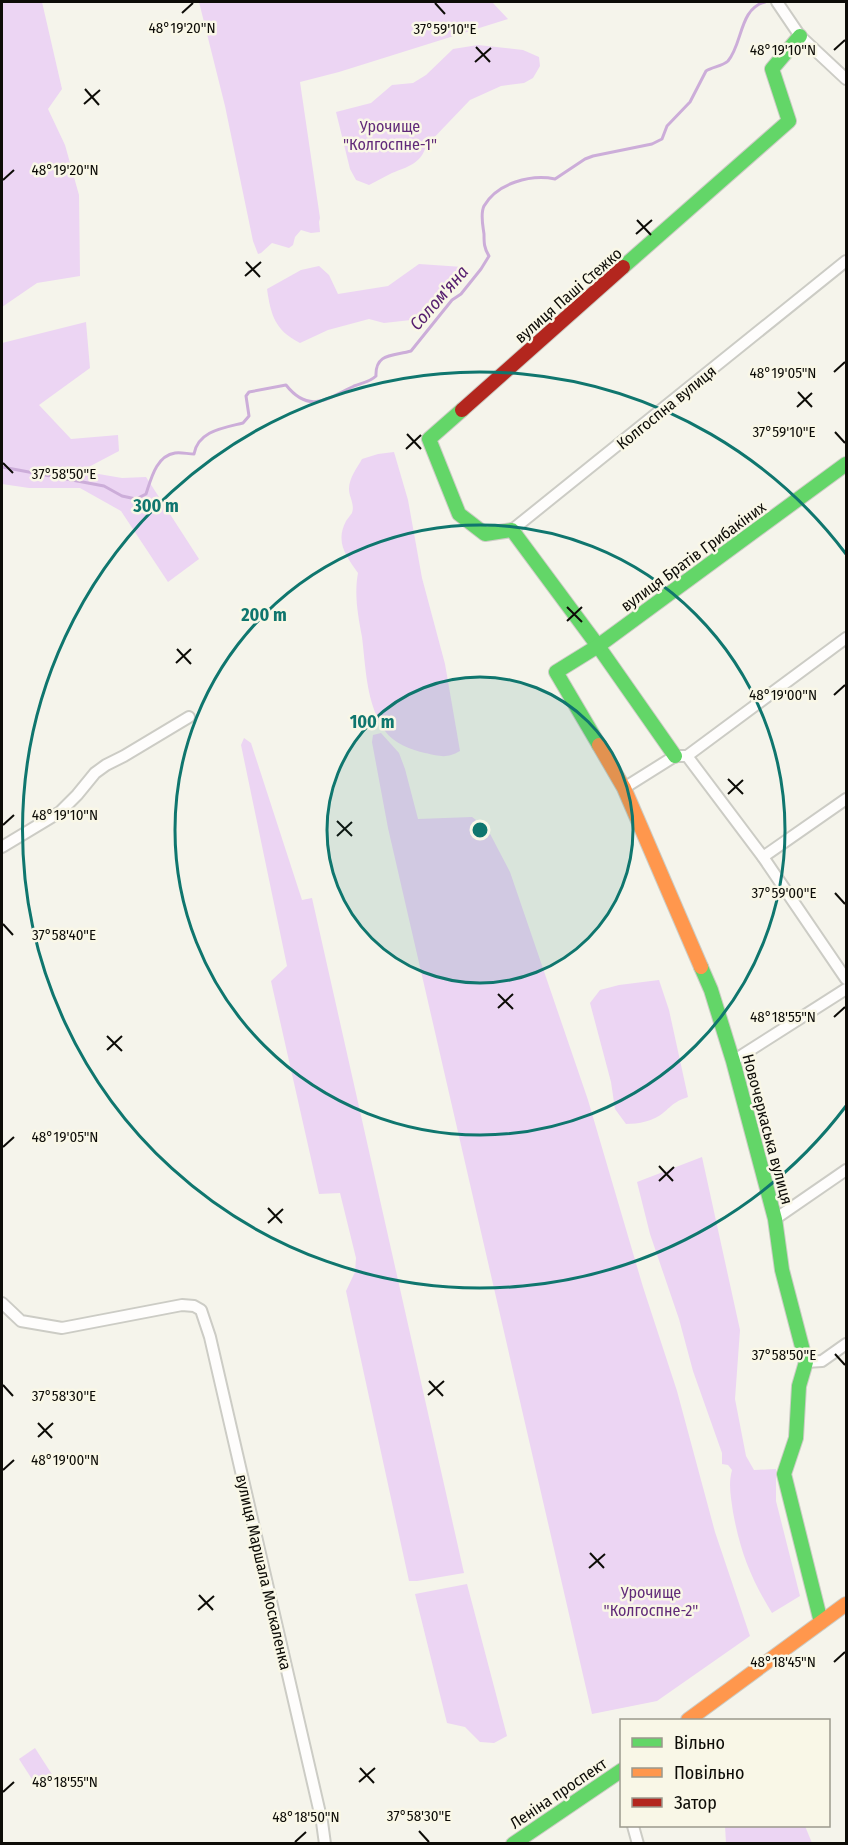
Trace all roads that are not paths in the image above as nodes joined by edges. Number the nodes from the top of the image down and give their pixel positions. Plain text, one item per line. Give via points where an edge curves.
1 (779, 5) edge
2 (800, 36) junction
3 (846, 79) edge
4 (846, 261) edge
5 (846, 464) edge
6 (512, 530) junction
7 (846, 638) edge
8 (598, 646) junction
9 (556, 672) joint
10 (189, 717) dead end
11 (681, 756) junction
12 (624, 788) junction
13 (846, 799) edge
14 (2, 847) edge
15 (763, 856) junction
16 (846, 979) edge
17 (846, 989) edge
18 (734, 1061) junction
19 (846, 1170) edge
20 (775, 1219) junction
21 (2, 1303) edge
22 (846, 1344) edge
23 (806, 1362) junction
24 (846, 1604) edge
25 (821, 1622) junction
26 (689, 1719) edge
27 (620, 1775) edge
28 (633, 1827) edge
29 (324, 1844) edge
30 (513, 1844) edge
31 (638, 1844) edge

1 - 2 street
2 - 3 street
2 - 6 street, вулиця Паші Стежко via 771,69 789,121 429,439 459,514 485,534
4 - 6 street, Колгоспна вулиця
5 - 8 street, вулиця Братів Грибакіних
6 - 8 street
7 - 11 street
8 - 9 street, вулиця Братів Грибакіних
8 - 11 street
9 - 12 street, Новочеркаська вулиця
10 - 14 street via 106,765 60,812
11 - 12 street
11 - 15 street
12 - 18 street, Новочеркаська вулиця via 711,990
13 - 15 street
15 - 16 street
17 - 18 street
18 - 20 street, Новочеркаська вулиця
19 - 20 street
20 - 23 street, Новочеркаська вулиця
21 - 29 street, вулиця Маршала Москаленка via 21,1321 62,1328 182,1305 201,1310
22 - 23 street via 822,1361
23 - 25 street, Новочеркаська вулиця via 799,1386 796,1438 784,1474
24 - 25 street
25 - 26 street
27 - 30 street, Леніна проспект
28 - 31 street

